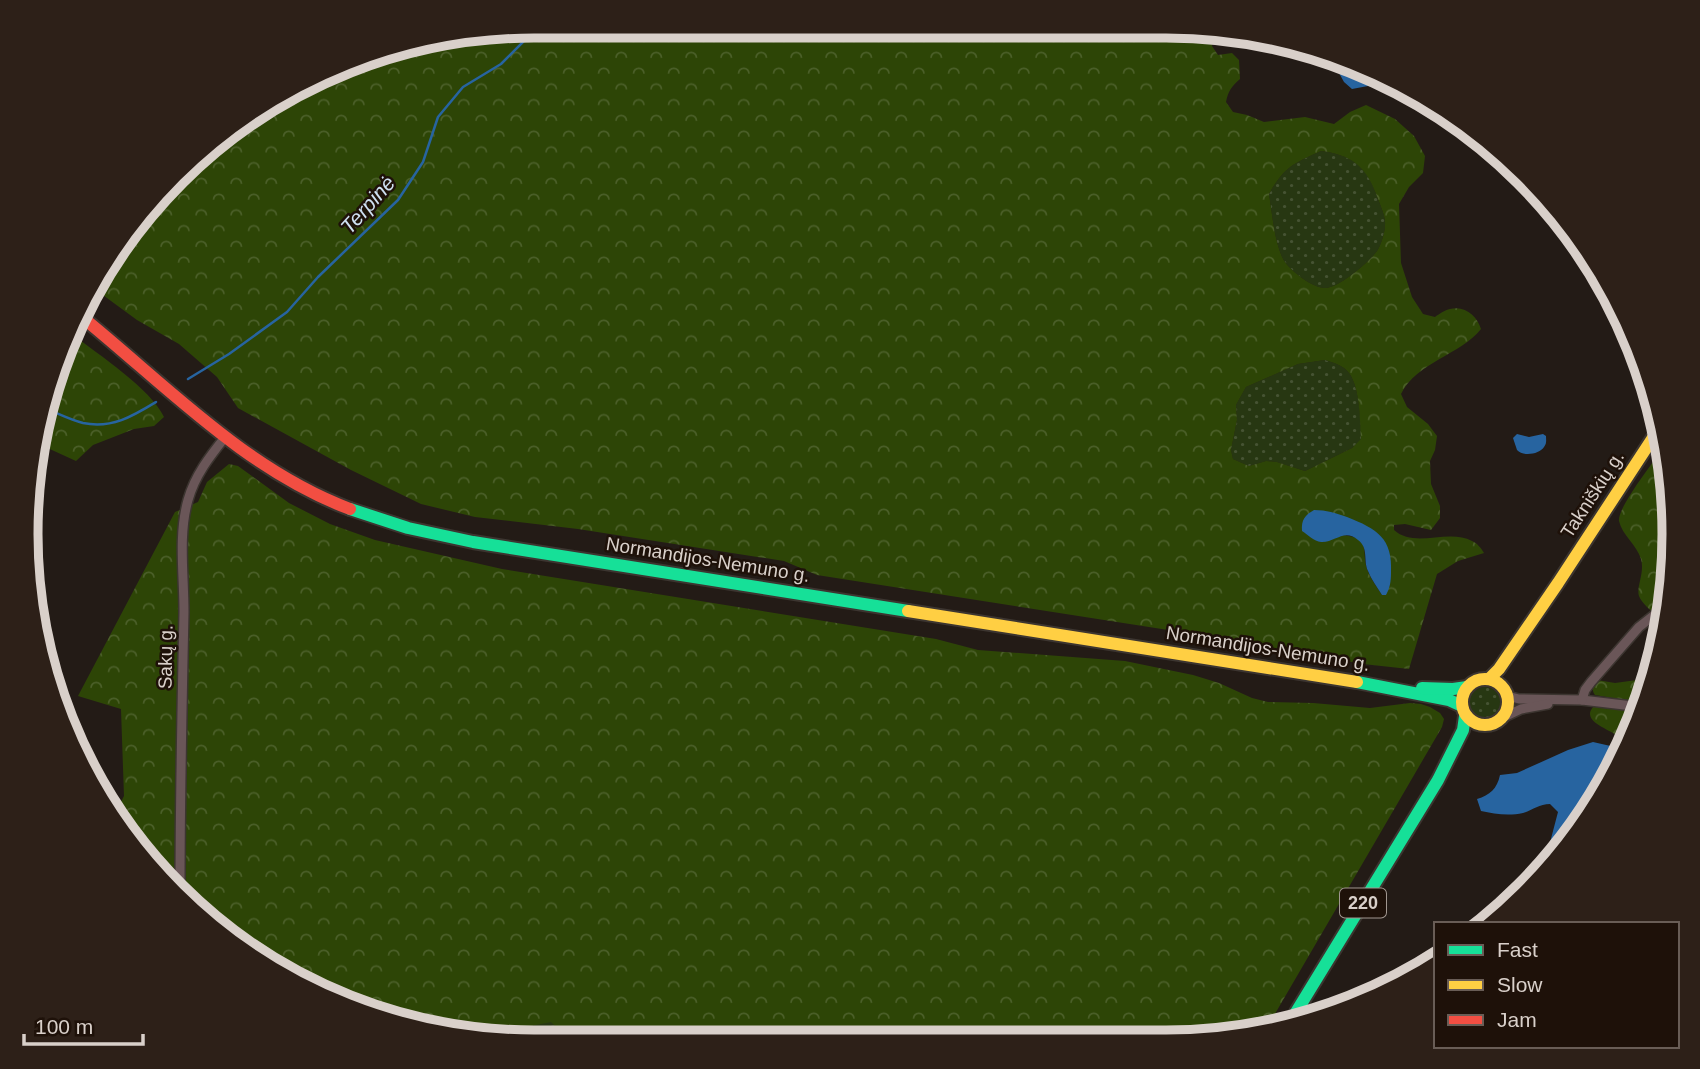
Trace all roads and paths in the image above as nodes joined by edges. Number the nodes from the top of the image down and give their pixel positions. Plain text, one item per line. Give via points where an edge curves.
1 (87, 321) edge
2 (226, 436) junction
3 (1652, 439) edge
4 (1558, 583) junction
5 (1655, 615) edge
6 (1489, 679) junction
7 (1390, 687) junction
8 (1467, 687) junction
9 (1506, 692) junction
10 (1582, 700) junction
11 (1567, 701) junction
12 (1631, 706) edge
13 (1464, 711) junction
14 (1502, 718) junction
15 (1480, 725) junction
16 (1438, 780) junction
17 (180, 881) edge
18 (1295, 1014) edge

1 - 2 main road, Normandijos-Nemuno g.
2 - 7 main road, Normandijos-Nemuno g. via 309,490 372,517 437,535
2 - 17 street, Sakų g. via 195,479 183,528
3 - 4 main road, Takniškių g.
4 - 6 main road
4 - 9 main road via 1506,673
5 - 10 street via 1591,682
6 - 8 main road
6 - 9 main road
7 - 8 main road, Normandijos-Nemuno g.
7 - 13 main road, Normandijos-Nemuno g. via 1449,700
8 - 13 main road, 220 via 1462,696
9 - 11 street via 1519,699
9 - 14 main road via 1508,704
10 - 11 street
10 - 12 street
11 - 14 street via 1521,709
13 - 15 main road
13 - 16 main road, 220 via 1463,730
14 - 15 main road
15 - 16 main road, 220
16 - 18 main road, 220

